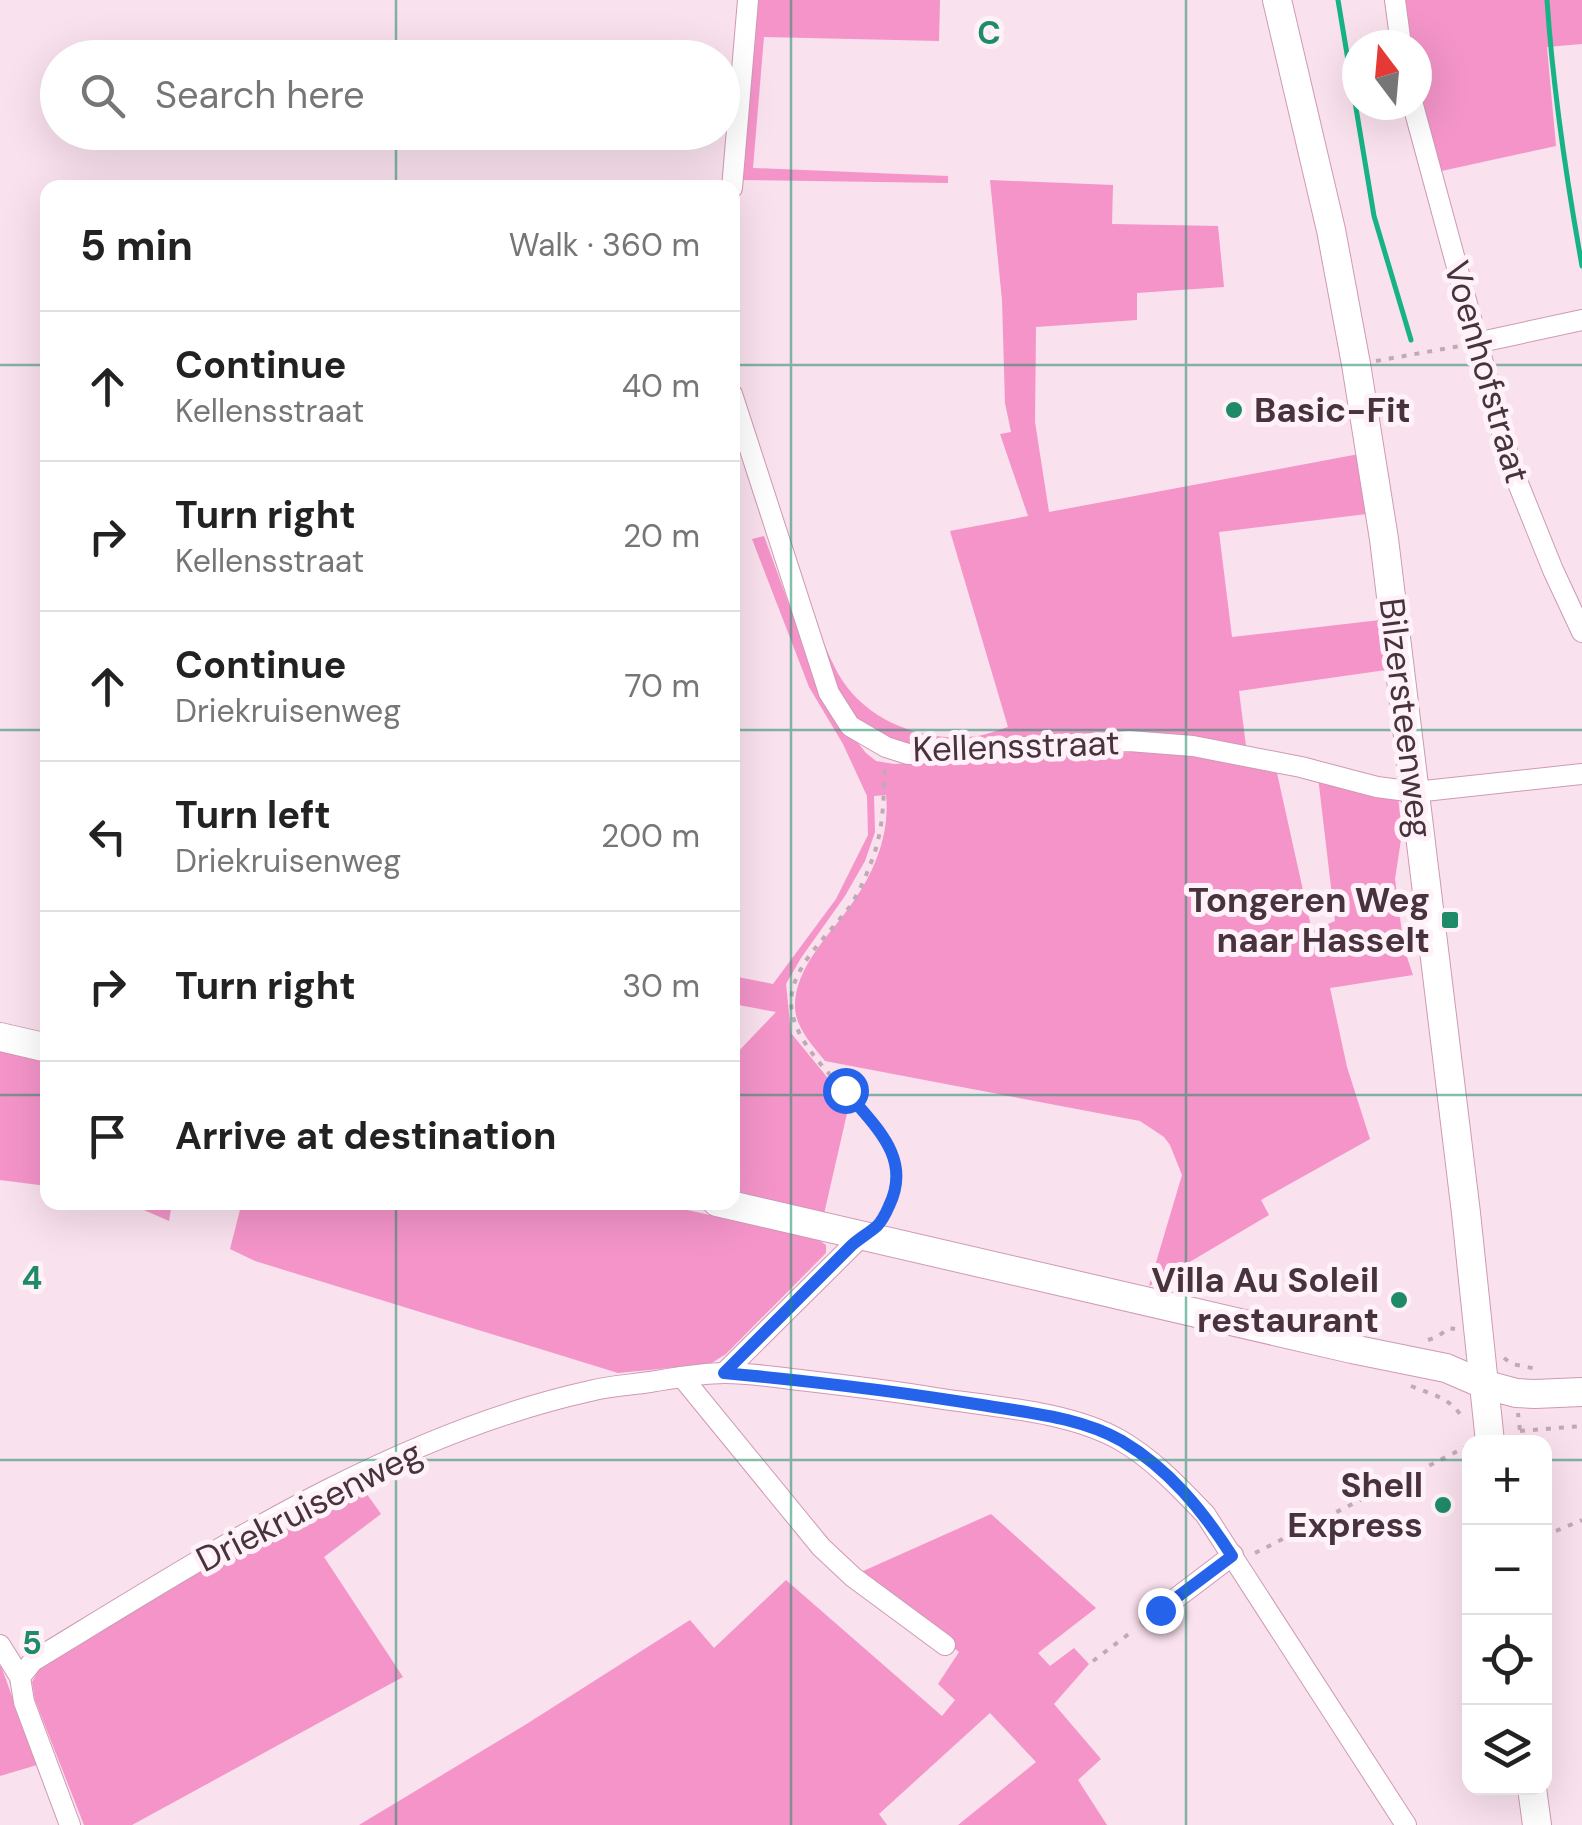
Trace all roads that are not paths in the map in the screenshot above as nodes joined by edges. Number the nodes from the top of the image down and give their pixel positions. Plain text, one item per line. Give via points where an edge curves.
1 (748, 0) edge
2 (1277, 0) edge
3 (1396, 0) edge
4 (1399, 30) edge
5 (740, 94) edge
6 (1416, 120) edge
7 (735, 150) edge
8 (733, 180) edge
9 (1582, 320) edge
10 (1476, 343) junction
11 (740, 419) edge
12 (1582, 632) edge
13 (1582, 774) edge
14 (1415, 792) junction
15 (0, 1037) edge
16 (40, 1046) edge
17 (740, 1207) edge
18 (862, 1236) junction
19 (724, 1373) junction
20 (682, 1377) junction
21 (1483, 1384) junction
22 (1582, 1392) edge
23 (1474, 1435) edge
24 (1235, 1559) junction
25 (1150, 1618) road end
26 (0, 1644) edge
27 (945, 1645) dead end
28 (20, 1677) junction
29 (1533, 1795) edge
30 (70, 1825) edge
31 (1406, 1825) edge
32 (1537, 1825) edge

1 - 5 street
2 - 14 main road, Bilzersteenweg via 1356,364
3 - 4 street
6 - 10 street, Voenhofstraat
7 - 8 street
9 - 10 street
10 - 12 street, Voenhofstraat via 1511,466
11 - 14 street, Kellensstraat via 828,693 850,726 886,747 908,754 1129,741 1194,746
13 - 14 street, Kellensstraat
14 - 21 main road, Bilzersteenweg
15 - 16 main road
17 - 18 main road
18 - 19 street
18 - 21 main road via 1446,1368
19 - 20 street, Driekruisenweg
19 - 24 street, Driekruisenweg via 903,1392 1090,1426 1168,1476
20 - 27 street via 821,1546
20 - 28 street, Driekruisenweg via 532,1405 371,1468 172,1577 34,1661
21 - 22 main road via 1516,1393
21 - 23 main road, Bilzersteenweg
24 - 25 street
24 - 31 street, Driekruisenweg
26 - 28 street
28 - 30 street
29 - 32 main road

